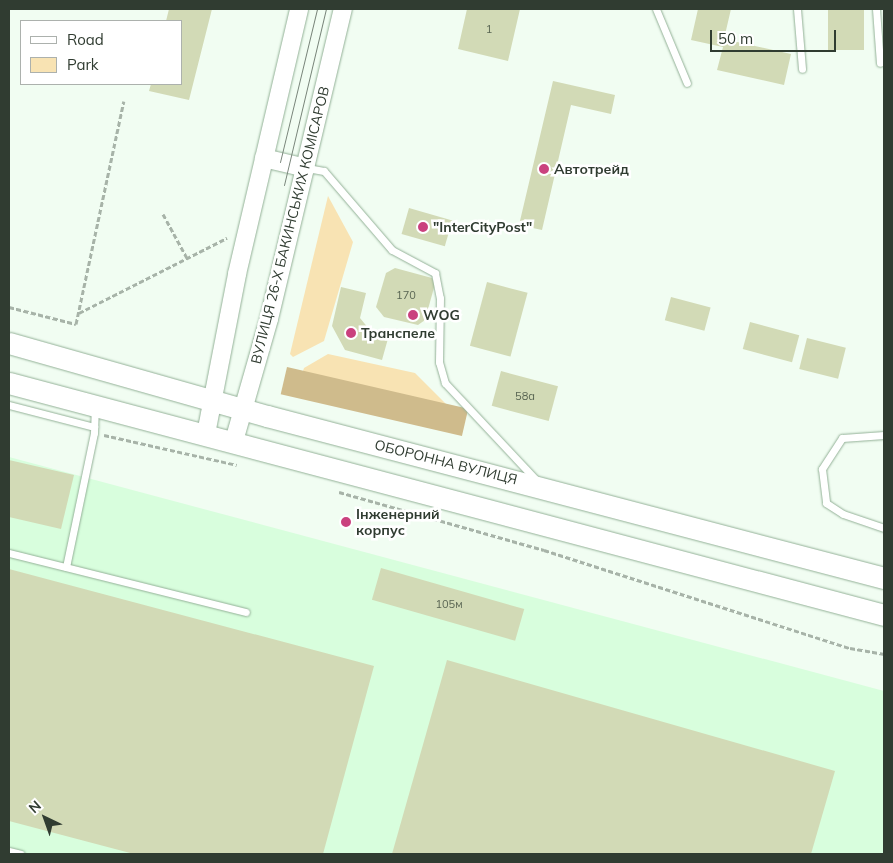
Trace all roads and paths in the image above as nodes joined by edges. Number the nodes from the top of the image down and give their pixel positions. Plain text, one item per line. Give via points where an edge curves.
1 (299, 9) edge
2 (343, 9) edge
3 (656, 9) edge
4 (797, 9) edge
5 (876, 9) edge
6 (880, 63) dead end
7 (802, 69) dead end
8 (688, 83) dead end
9 (124, 101) dead end
10 (264, 158) junction
11 (306, 168) junction
12 (163, 214) dead end
13 (227, 238) dead end
14 (187, 258) junction
15 (9, 307) edge
16 (78, 313) junction
17 (9, 343) edge
18 (9, 383) edge
19 (214, 401) junction
20 (9, 406) edge
21 (243, 409) junction
22 (94, 422) junction
23 (206, 434) junction
24 (884, 435) edge
25 (234, 441) junction
26 (245, 466) dead end
27 (543, 486) junction
28 (329, 489) dead end
29 (884, 528) edge
30 (9, 553) edge
31 (66, 567) junction
32 (884, 578) edge
33 (246, 612) dead end
34 (884, 615) edge
35 (884, 654) edge
36 (9, 851) edge
37 (21, 854) edge

1 - 10 street
2 - 11 street, ВУЛИЦЯ 26-Х БАКИНСЬКИХ КОМІСАРОВ
3 - 8 lane
4 - 7 lane
5 - 6 lane
9 - 16 path
10 - 11 street
10 - 19 street via 237,274
11 - 21 street, ВУЛИЦЯ 26-Х БАКИНСЬКИХ КОМІСАРОВ via 269,320
11 - 27 lane via 324,171 392,250 435,273 440,298 439,362 444,383
12 - 14 path
13 - 14 path
14 - 16 path
15 - 16 path via 76,324
17 - 19 main road, ОБОРОННА ВУЛИЦЯ via 128,374
18 - 22 main road
19 - 21 main road, ОБОРОННА ВУЛИЦЯ
19 - 23 street
20 - 22 lane
21 - 25 street, ВУЛИЦЯ 26-Х БАКИНСЬКИХ КОМІСАРОВ
21 - 27 main road, ОБОРОННА ВУЛИЦЯ
22 - 23 main road
22 - 26 path
22 - 31 lane
23 - 25 main road
24 - 29 lane via 842,438 822,469 826,503 843,514
25 - 34 main road
27 - 32 main road, ОБОРОННА ВУЛИЦЯ
28 - 35 path via 544,550 850,648
30 - 31 lane
31 - 33 lane
36 - 37 lane

